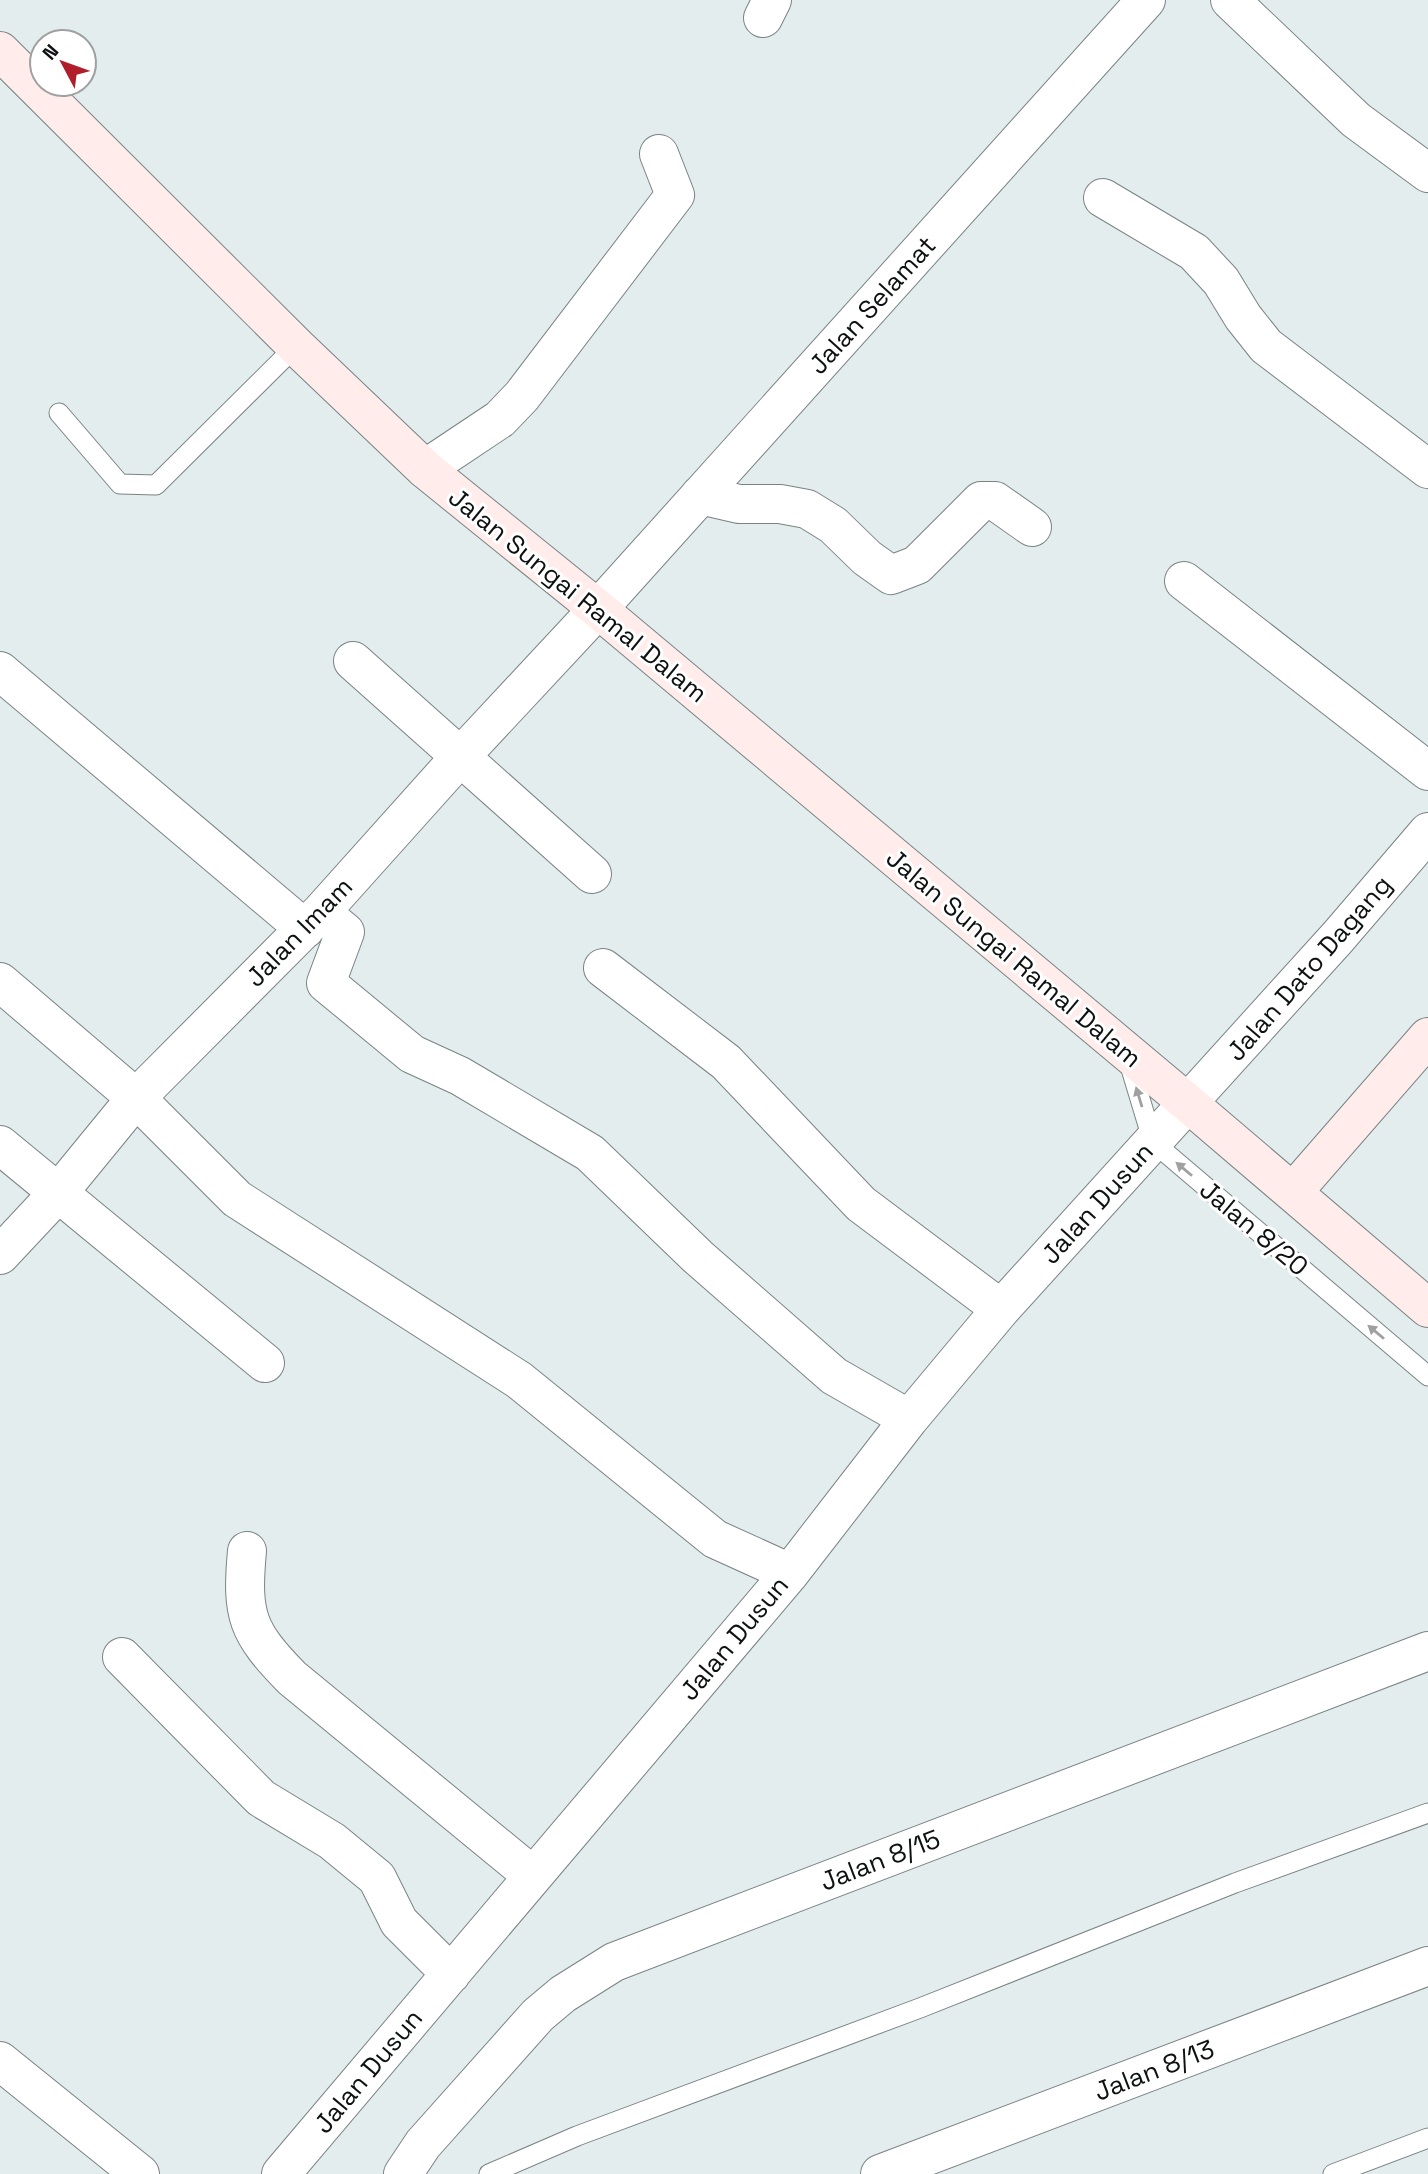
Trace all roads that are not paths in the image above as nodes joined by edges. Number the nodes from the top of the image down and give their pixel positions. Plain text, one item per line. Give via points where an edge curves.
1 (1146, 0) edge
2 (1230, 0) edge
3 (0, 51) edge
4 (659, 154) dead end
5 (1428, 173) edge
6 (1104, 198) dead end
7 (296, 346) junction
8 (59, 413) dead end
9 (425, 469) junction
10 (1428, 469) edge
11 (700, 495) junction
12 (1032, 527) dead end
13 (1184, 581) dead end
14 (598, 610) junction
15 (353, 662) dead end
16 (0, 671) edge
17 (460, 757) junction
18 (1428, 771) edge
19 (1428, 832) edge
20 (592, 874) dead end
21 (313, 920) junction
22 (603, 968) dead end
23 (0, 982) edge
24 (1428, 1037) edge
25 (1125, 1051) junction
26 (136, 1098) junction
27 (1189, 1104) junction
28 (1153, 1142) junction
29 (0, 1145) edge
30 (59, 1192) junction
31 (1293, 1192) junction
32 (0, 1255) edge
33 (1428, 1308) edge
34 (1001, 1309) junction
35 (265, 1363) dead end
36 (1428, 1377) edge
37 (909, 1419) junction
38 (247, 1551) dead end
39 (790, 1573) junction
40 (1428, 1651) edge
41 (122, 1657) dead end
42 (1428, 1812) edge
43 (533, 1876) junction
44 (1428, 1966) edge
45 (451, 1974) junction
46 (0, 2061) edge
47 (1428, 2138) edge
48 (947, 2162) edge
49 (140, 2174) edge
50 (281, 2174) edge
51 (403, 2174) edge
52 (489, 2174) edge
53 (880, 2174) edge
54 (1332, 2174) edge

1 - 11 street, Jalan Selamat
2 - 5 street via 1356,120
3 - 7 street, Jalan Sungai Ramal Dalam
4 - 9 street via 675,195 522,396 500,419
6 - 10 street via 1194,252 1221,281 1266,346
7 - 8 lane via 156,485 120,484
7 - 9 street, Jalan Sungai Ramal Dalam
9 - 14 street, Jalan Sungai Ramal Dalam
11 - 12 street via 740,505 807,509 834,525 891,575 917,565 981,501 995,501
11 - 14 street, Jalan Selamat
13 - 18 street
14 - 17 street, Jalan Imam
14 - 25 street, Jalan Sungai Ramal Dalam
15 - 17 street
16 - 21 street
17 - 20 street
17 - 21 street, Jalan Imam
19 - 27 street, Jalan Dato Dagang
21 - 26 street, Jalan Imam
21 - 37 street via 345,932 326,983 411,1054 460,1076 590,1153 698,1257 834,1376
22 - 34 street via 726,1062 861,1204
23 - 26 street
24 - 31 street
25 - 27 street, Jalan Sungai Ramal Dalam
28 -> 25 lane
26 - 30 street, Jalan Imam
26 - 39 street via 237,1199 519,1380 715,1539
27 - 28 street, Jalan Dusun
27 - 31 street, Jalan 8/20
28 - 34 street, Jalan Dusun
36 -> 28 lane, Jalan 8/20
29 - 30 street
30 - 32 street, Jalan Imam
30 - 35 street
31 - 33 street, Jalan 8/20
34 - 37 street, Jalan Dusun
37 - 39 street, Jalan Dusun
38 - 43 street via 244,1590 249,1621 265,1650 292,1678
39 - 43 street, Jalan Dusun
40 - 51 street, Jalan 8/15 via 614,1962 538,2015 423,2144
41 - 45 street via 261,1798 332,1841 377,1878 399,1922
42 - 52 lane via 577,2136
43 - 45 street, Jalan Dusun
44 - 48 street, Jalan 8/13
45 - 50 street, Jalan Dusun
46 - 49 street
47 - 54 lane
48 - 53 street, Jalan 8/13

